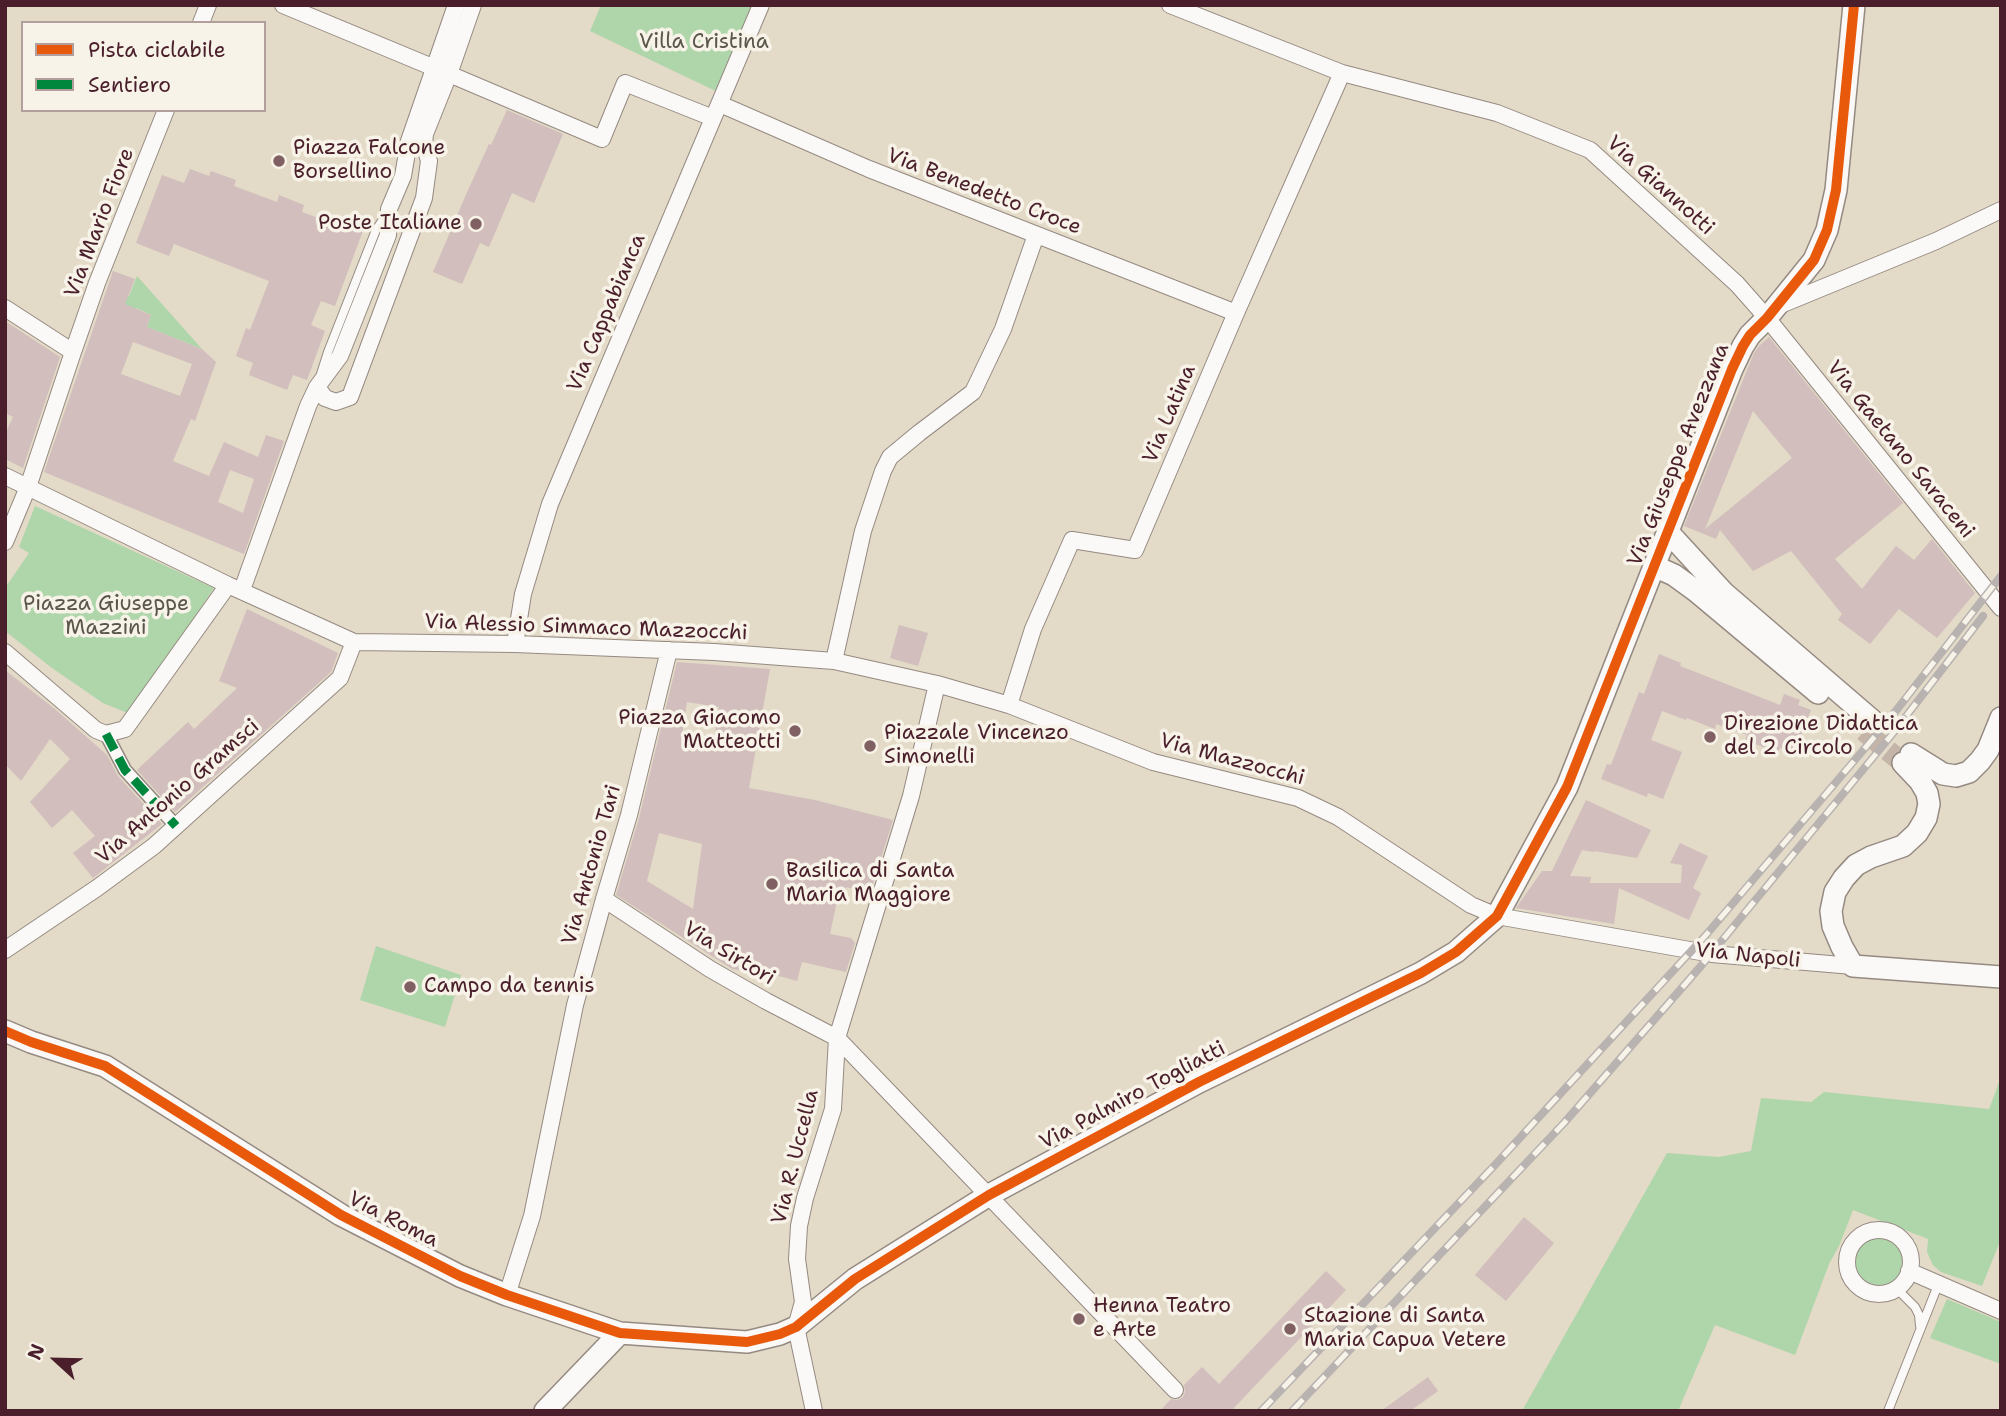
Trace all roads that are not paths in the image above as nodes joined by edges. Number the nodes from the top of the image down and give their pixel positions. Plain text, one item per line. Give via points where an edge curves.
1 (283, 5) edge
2 (456, 5) edge
3 (474, 5) edge
4 (761, 5) edge
5 (1170, 5) edge
6 (1854, 5) edge
7 (446, 73) junction
8 (1342, 73) junction
9 (717, 111) junction
10 (165, 112) edge
11 (403, 172) junction
12 (428, 176) junction
13 (2001, 210) edge
14 (1036, 235) junction
15 (5, 307) edge
16 (1236, 313) junction
17 (1771, 313) junction
18 (73, 352) junction
19 (317, 387) junction
20 (5, 476) edge
21 (28, 487) junction
22 (1668, 532) junction
23 (5, 542) edge
24 (1654, 566) junction
25 (235, 587) junction
26 (2001, 608) edge
27 (354, 642) junction
28 (515, 644) junction
29 (669, 650) junction
30 (5, 652) edge
31 (834, 661) junction
32 (937, 684) junction
33 (1009, 705) junction
34 (2001, 718) edge
35 (106, 734) junction
36 (176, 826) junction
37 (604, 899) junction
38 (1497, 916) junction
39 (5, 950) edge
40 (1853, 966) junction
41 (2001, 977) edge
42 (5, 1031) edge
43 (837, 1038) junction
44 (989, 1195) junction
45 (1909, 1271) junction
46 (1938, 1284) junction
47 (1897, 1289) junction
48 (507, 1296) junction
49 (2001, 1311) edge
50 (796, 1327) junction
51 (1920, 1330) junction
52 (620, 1333) junction
53 (1175, 1390) dead end
54 (545, 1411) edge
55 (814, 1411) edge
56 (1888, 1411) edge

1 - 7 street
2 - 7 street
3 - 7 street
4 - 9 street, Via Cappabianca
5 - 8 street, Via Giannotti
6 - 17 street, Via Giuseppe Avezzana via 1836,190 1826,230 1814,260
7 - 9 street, Via Benedetto Croce via 602,139 625,83
7 - 11 street via 409,141
7 - 12 street via 425,134
8 - 16 street, Via Latina
8 - 17 street, Via Giannotti via 1497,113 1590,150
9 - 14 street, Via Benedetto Croce
9 - 28 street, Via Cappabianca via 550,504 523,594
10 - 18 street, Via Mario Fiore
11 - 12 street
11 - 19 street via 389,209 388,235 340,356
12 - 19 street via 424,198 350,397 337,402 325,398
13 - 17 street
14 - 16 street, Via Benedetto Croce
14 - 31 street via 1003,329 973,393 890,457 883,471 863,531
15 - 18 street
16 - 33 street, Via Latina via 1135,550 1072,540 1033,629
17 - 22 street, Via Giuseppe Avezzana via 1750,335 1731,369
17 - 26 street, Via Gaetano Saraceni
18 - 21 street, Via Mario Fiore
19 - 25 street
20 - 21 street
21 - 23 street
21 - 25 street
22 - 24 street, Via Giuseppe Avezzana
22 - 24 street via 1724,593 1869,726 1696,591
24 - 38 street, Via Giuseppe Avezzana via 1567,787
25 - 27 street, Via Alessio Simmaco Mazzocchi
25 - 35 street via 125,729
27 - 28 street, Via Alessio Simmaco Mazzocchi
27 - 36 street, Via Antonio Gramsci via 340,678
28 - 29 street, Via Alessio Simmaco Mazzocchi
29 - 31 street, Via Alessio Simmaco Mazzocchi
29 - 37 street, Via Antonio Tari
30 - 35 street
31 - 32 street, Via Alessio Simmaco Mazzocchi
32 - 33 street, Via Mazzocchi
32 - 43 street, Via R. Uccella via 911,796
33 - 38 street, Via Mazzocchi via 1153,762 1298,798 1338,817 1471,905
34 - 40 street via 1988,750 1969,772 1943,774 1907,758 1927,793 1926,818 1903,846 1856,865 1835,892 1833,926
35 - 36 street via 125,769
36 - 39 street, Via Antonio Gramsci via 97,888
37 - 43 street, Via Sirtori via 710,969
37 - 48 street, Via Antonio Tari via 575,1005 532,1216
38 - 40 street, Via Napoli via 1712,954
38 - 44 street, Via Palmiro Togliatti via 1456,952 1421,973 1199,1082
40 - 41 street, Via Napoli
42 - 48 street, Via Roma via 105,1066 341,1215
43 - 44 street, Via Sirtori
43 - 50 street, Via R. Uccella via 833,1109 799,1226 797,1259 803,1303
44 - 50 street, Via Palmiro Togliatti via 855,1279
44 - 53 street, Via Sirtori
45 - 46 street
45 - 47 street
45 - 47 street via 1909,1251 1896,1235 1876,1230 1857,1238 1850,1247 1847,1267 1857,1286 1876,1294
46 - 49 street
46 - 51 lane
47 - 51 lane via 1915,1307
48 - 52 street, Via Roma
50 - 52 street, Via Roma via 747,1342
50 - 55 street
51 - 56 lane
52 - 54 street

